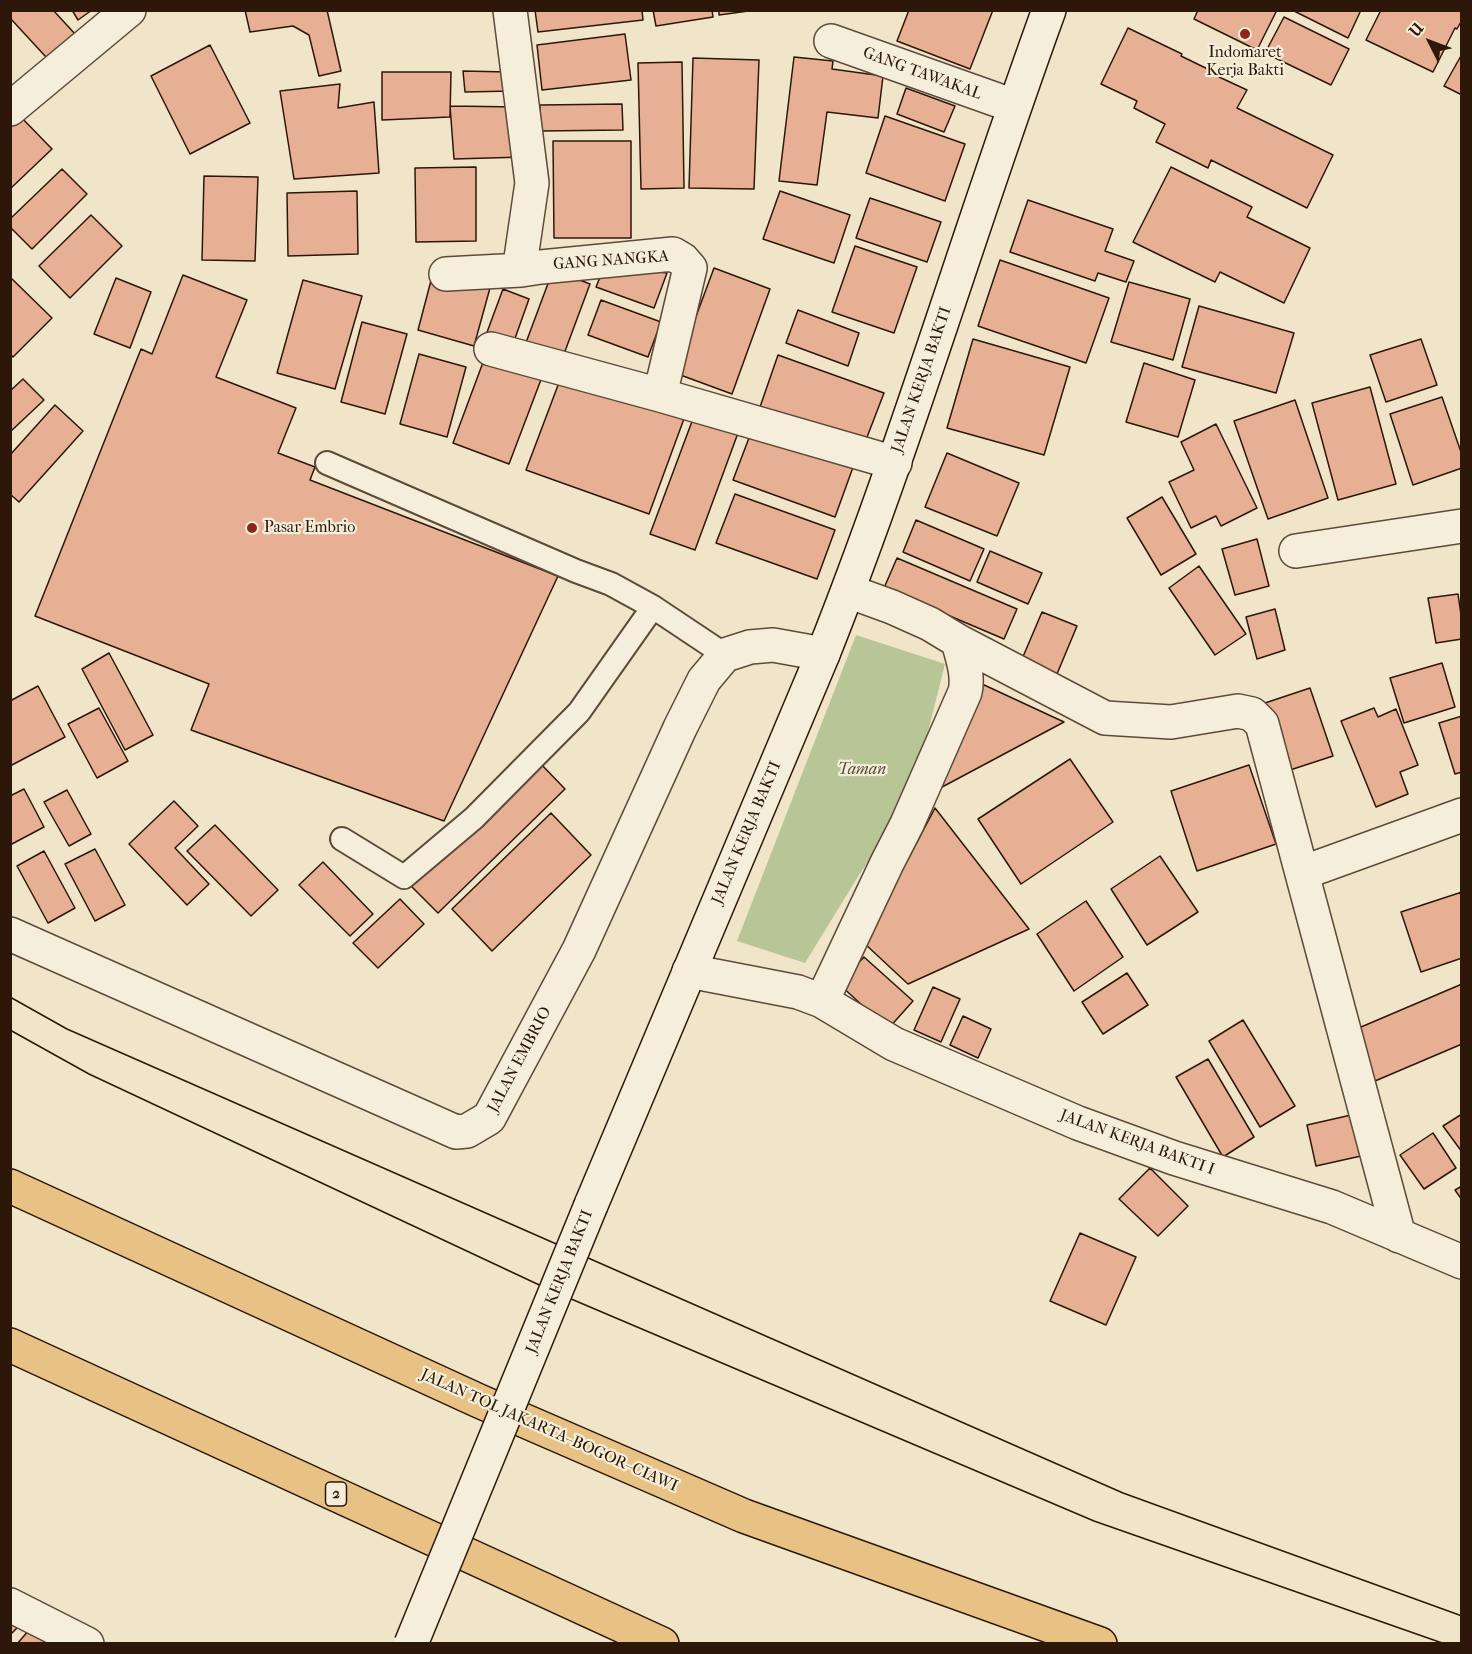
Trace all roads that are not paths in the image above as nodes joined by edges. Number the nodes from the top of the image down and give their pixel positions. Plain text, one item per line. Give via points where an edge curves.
1 (129, 10) edge
2 (510, 10) edge
3 (1049, 10) edge
4 (831, 41) dead end
5 (1014, 106) junction
6 (10, 109) edge
7 (521, 270) junction
8 (446, 274) dead end
9 (491, 349) dead end
10 (660, 395) junction
11 (327, 463) dead end
12 (895, 463) junction
13 (1461, 526) edge
14 (1296, 551) dead end
15 (848, 591) junction
16 (652, 607) junction
17 (958, 641) junction
18 (823, 654) junction
19 (725, 655) junction
20 (1461, 815) edge
21 (342, 839) dead end
22 (1302, 873) junction
23 (10, 934) edge
24 (689, 971) junction
25 (822, 1001) junction
26 (10, 1186) edge
27 (1399, 1236) junction
28 (1461, 1262) edge
29 (10, 1345) edge
30 (10, 1605) edge
31 (87, 1644) edge
32 (411, 1644) edge
33 (662, 1644) edge
34 (1100, 1644) edge

1 - 6 street
2 - 7 street via 532,183
3 - 5 street, JALAN KERJA BAKTI
4 - 5 street, GANG TAWAKAL
5 - 12 street, JALAN KERJA BAKTI
7 - 8 street
7 - 10 street, GANG NANGKA via 673,254 683,260 690,268
9 - 10 street
10 - 12 street
11 - 16 lane via 611,584
12 - 15 street, JALAN KERJA BAKTI
13 - 14 street
15 - 17 street via 930,624
15 - 18 street, JALAN KERJA BAKTI
16 - 19 lane
16 - 21 lane via 579,712 474,818 404,877
17 - 22 street via 1105,718 1171,722 1238,711 1252,714 1262,724
17 - 25 street via 965,668 965,692
18 - 19 street via 773,645
18 - 24 street, JALAN KERJA BAKTI
19 - 23 street, JALAN EMBRIO via 691,705 579,950 496,1107 489,1118 467,1131 456,1132
20 - 22 street
22 - 27 street
24 - 25 street, JALAN KERJA BAKTI I via 798,992
24 - 32 street, JALAN KERJA BAKTI, bridge
25 - 27 street, JALAN KERJA BAKTI I via 894,1044 1078,1123 1174,1158 1332,1207
26 - 34 highway, JALAN TOL JAKARTA–BOGOR–CIAWI via 478,1401 744,1516
27 - 28 street, JALAN KERJA BAKTI I
29 - 33 highway, 2
30 - 31 street

